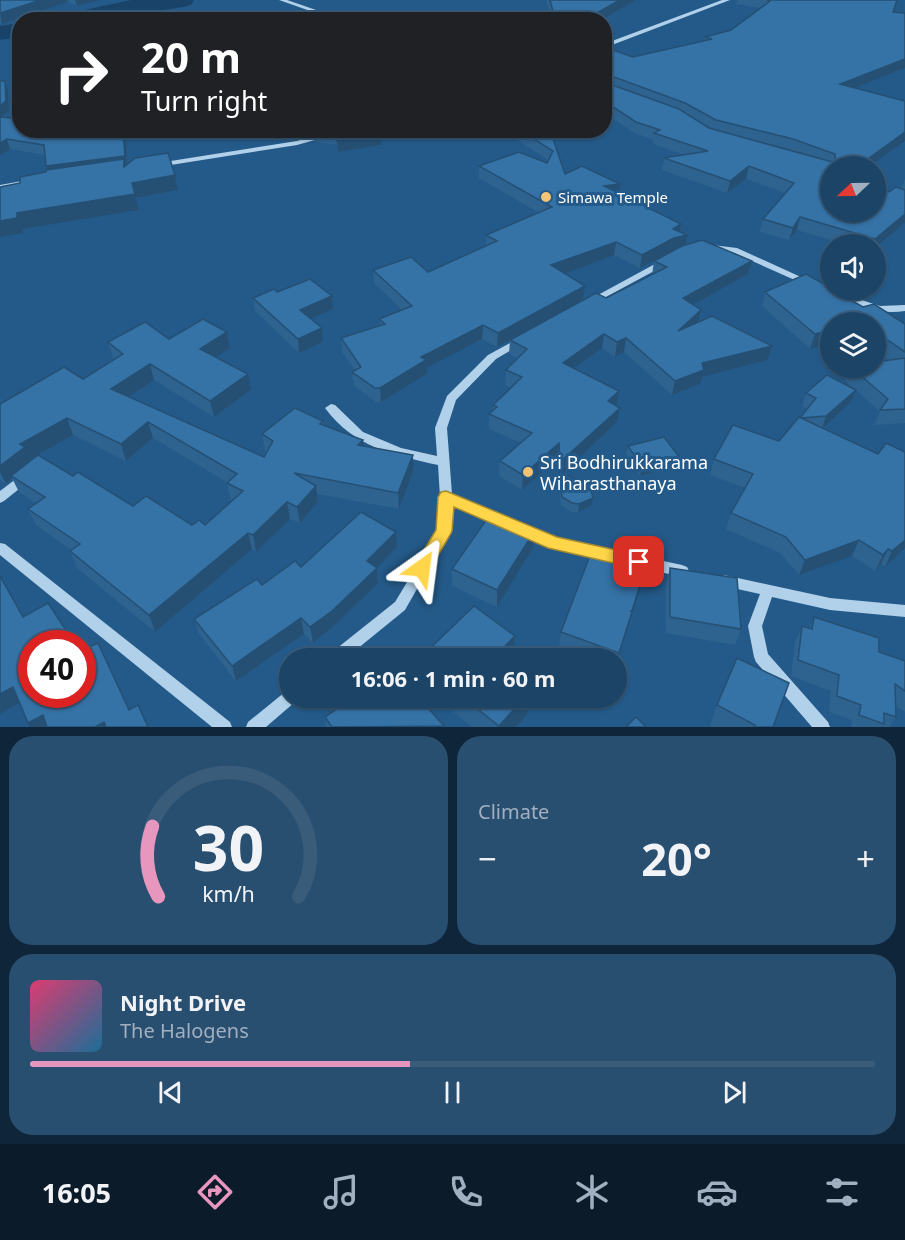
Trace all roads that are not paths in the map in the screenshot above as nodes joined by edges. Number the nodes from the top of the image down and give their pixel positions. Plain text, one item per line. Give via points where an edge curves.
1 (282, 0) edge
2 (727, 0) edge
3 (319, 12) edge
4 (612, 43) edge
5 (316, 138) edge
6 (144, 167) edge
7 (38, 181) edge
8 (0, 187) edge
9 (705, 247) edge
10 (676, 255) edge
11 (584, 306) edge
12 (905, 308) edge
13 (533, 334) edge
14 (331, 408) dead end
15 (443, 462) junction
16 (34, 471) edge
17 (446, 497) junction
18 (0, 498) edge
19 (0, 548) edge
20 (692, 574) edge
21 (714, 579) edge
22 (767, 592) junction
23 (905, 611) edge
24 (348, 648) edge
25 (279, 706) edge
26 (224, 727) edge
27 (254, 727) edge
28 (822, 727) edge

1 - 3 street
2 - 4 street
5 - 6 street
7 - 8 street
9 - 12 street via 734,250 866,307
10 - 11 street
13 - 15 street via 492,357 451,399 441,428
14 - 15 street via 359,435 398,452
15 - 17 street
16 - 18 street
17 - 20 street via 554,543
17 - 24 street via 444,531 400,606
19 - 26 street
21 - 22 street
22 - 23 street via 830,604
22 - 28 street via 755,626 761,657
25 - 27 street

